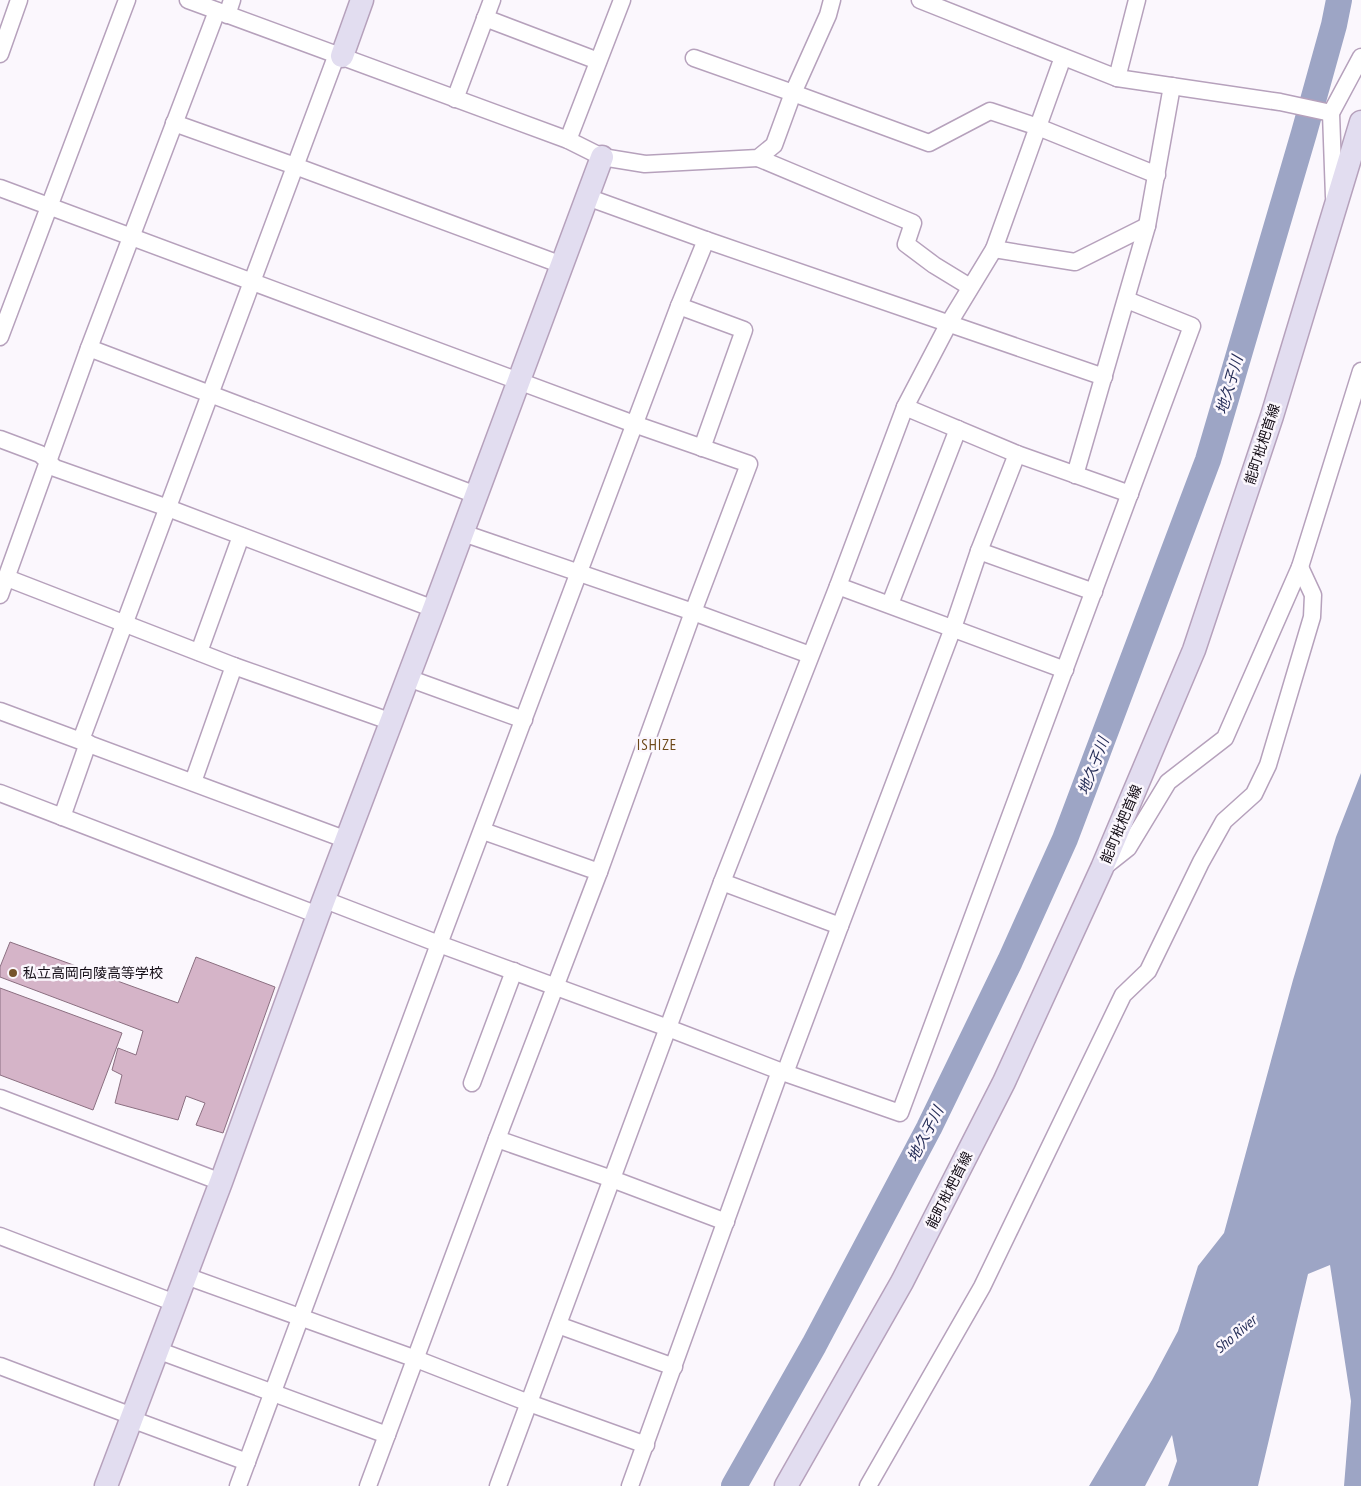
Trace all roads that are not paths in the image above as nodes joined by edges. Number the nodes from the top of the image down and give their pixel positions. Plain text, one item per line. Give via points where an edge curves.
1 (19, 0) edge
2 (127, 0) edge
3 (188, 0) edge
4 (362, 0) edge
5 (492, 0) edge
6 (622, 0) edge
7 (832, 0) edge
8 (1136, 0) edge
9 (930, 2) edge
10 (225, 9) edge
11 (485, 18) junction
12 (0, 54) edge
13 (339, 55) junction
14 (1063, 57) junction
15 (1361, 57) edge
16 (694, 58) dead end
17 (598, 61) junction
18 (1116, 78) junction
19 (1172, 86) junction
20 (793, 92) junction
21 (455, 99) junction
22 (1331, 113) junction
23 (1361, 122) edge
24 (174, 123) junction
25 (1038, 127) junction
26 (568, 140) junction
27 (602, 157) junction
28 (758, 158) junction
29 (295, 166) junction
30 (1157, 175) junction
31 (0, 188) edge
32 (587, 197) junction
33 (49, 206) junction
34 (1335, 213) junction
35 (1147, 226) junction
36 (131, 236) junction
37 (706, 240) junction
38 (994, 249) junction
39 (562, 265) junction
40 (252, 282) junction
41 (970, 287) junction
42 (1127, 300) junction
43 (679, 306) junction
44 (949, 323) junction
45 (0, 337) edge
46 (89, 348) junction
47 (1361, 371) edge
48 (1104, 377) junction
49 (518, 381) junction
50 (210, 395) junction
51 (905, 407) junction
52 (634, 424) junction
53 (958, 429) junction
54 (0, 439) edge
55 (702, 448) junction
56 (1017, 454) junction
57 (48, 462) junction
58 (1075, 475) junction
59 (1130, 494) junction
60 (476, 495) junction
61 (168, 508) junction
62 (462, 533) junction
63 (241, 536) junction
64 (979, 551) junction
65 (1300, 567) junction
66 (579, 573) junction
67 (7, 578) junction
68 (838, 586) junction
69 (1094, 592) junction
70 (0, 595) edge
71 (890, 604) junction
72 (434, 609) junction
73 (693, 612) junction
74 (123, 624) junction
75 (953, 628) junction
76 (199, 652) junction
77 (810, 656) junction
78 (234, 666) junction
79 (1065, 670) junction
80 (408, 678) junction
81 (0, 711) edge
82 (524, 720) junction
83 (392, 722) junction
84 (85, 741) junction
85 (193, 782) junction
86 (0, 793) edge
87 (62, 817) junction
88 (483, 831) junction
89 (347, 840) junction
90 (1102, 868) junction
91 (599, 872) junction
92 (722, 882) junction
93 (321, 907) junction
94 (840, 926) junction
95 (439, 944) junction
96 (514, 970) junction
97 (555, 985) junction
98 (668, 1028) junction
99 (783, 1072) junction
100 (472, 1083) dead end
101 (0, 1098) edge
102 (497, 1138) junction
103 (612, 1179) junction
104 (221, 1182) junction
105 (726, 1222) junction
106 (0, 1236) edge
107 (186, 1276) junction
108 (175, 1303) junction
109 (301, 1318) junction
110 (558, 1325) junction
111 (158, 1350) junction
112 (416, 1359) junction
113 (0, 1366) edge
114 (674, 1367) junction
115 (273, 1393) junction
116 (529, 1403) junction
117 (132, 1418) junction
118 (387, 1435) junction
119 (646, 1445) junction
120 (247, 1462) junction
121 (106, 1486) edge
122 (238, 1486) edge
123 (368, 1486) edge
124 (498, 1486) edge
125 (630, 1486) edge
126 (786, 1486) edge
127 (868, 1486) edge

1 - 12 street
2 - 33 street
3 - 10 street
4 - 13 street
5 - 11 street
6 - 17 street
7 - 20 street
8 - 18 street
9 - 14 street
10 - 13 street
10 - 24 street
11 - 17 street
11 - 21 street
13 - 21 street
13 - 29 street
14 - 18 street
14 - 25 street
15 - 22 street
16 - 20 street
17 - 26 street
18 - 19 street
19 - 22 street
19 - 30 street
20 - 25 street via 929,143 990,111
20 - 28 street via 774,145
21 - 26 street
22 - 34 street
23 - 34 street, 能町枇杷首線
24 - 29 street
24 - 36 street
25 - 30 street
25 - 38 street
26 - 27 street
27 - 28 street via 645,164
27 - 32 street
28 - 41 street via 913,223 906,244
29 - 39 street
29 - 40 street
30 - 35 street
31 - 33 street
32 - 37 street
32 - 39 street
33 - 36 street
33 - 45 street
34 - 90 street, 能町枇杷首線 via 1194,650
35 - 38 street via 1075,262
35 - 42 street
36 - 40 street
36 - 46 street
37 - 43 street
37 - 44 street
38 - 41 street
39 - 49 street
40 - 49 street
40 - 50 street
41 - 44 street
42 - 48 street
42 - 59 street via 1192,326
43 - 52 street
43 - 55 street via 744,330
44 - 48 street
44 - 51 street
46 - 50 street
46 - 57 street
47 - 65 street
48 - 58 street
49 - 52 street
49 - 60 street
50 - 60 street
50 - 61 street
51 - 53 street
51 - 68 street
52 - 55 street
52 - 66 street
53 - 56 street
53 - 71 street
54 - 57 street via 40,454
55 - 73 street via 749,464
56 - 58 street
56 - 64 street
57 - 61 street via 55,468
57 - 67 street
58 - 59 street
59 - 69 street
60 - 62 street
61 - 63 street
61 - 74 street
62 - 66 street
62 - 72 street
63 - 72 street
63 - 76 street
64 - 69 street
64 - 75 street
65 - 90 street via 1224,738 1168,782 1128,848
65 - 127 street via 1313,594 1312,617 1268,765 1254,794 1224,821 1148,971 1123,996 982,1287
66 - 73 street
66 - 82 street
67 - 70 street
67 - 74 street
68 - 71 street
68 - 77 street
69 - 79 street
71 - 75 street
72 - 80 street
73 - 77 street
73 - 91 street
74 - 76 street
74 - 84 street
75 - 79 street
75 - 94 street
76 - 78 street
77 - 92 street
78 - 83 street
78 - 85 street
79 - 99 street via 900,1113
80 - 82 street
80 - 83 street
81 - 84 street
82 - 88 street
83 - 89 street
84 - 85 street
84 - 87 street
85 - 89 street
86 - 87 street
87 - 93 street
88 - 91 street
88 - 95 street
89 - 93 street
90 - 126 street, 能町枇杷首線 via 996,1099 902,1282
91 - 97 street
92 - 94 street
92 - 98 street
93 - 95 street
93 - 104 street
94 - 99 street
95 - 96 street
95 - 109 street
96 - 97 street
96 - 100 street
97 - 98 street
97 - 102 street
98 - 99 street
98 - 103 street
99 - 105 street
101 - 104 street
102 - 103 street
102 - 112 street
103 - 105 street
103 - 110 street
104 - 107 street
105 - 114 street
106 - 108 street
107 - 108 street
107 - 109 street
108 - 111 street
109 - 112 street
109 - 115 street
110 - 114 street
110 - 116 street
111 - 115 street
111 - 117 street
112 - 116 street
112 - 118 street
113 - 117 street
114 - 119 street
115 - 118 street
115 - 120 street
116 - 119 street
116 - 124 street
117 - 120 street
117 - 121 street
118 - 123 street
119 - 125 street
120 - 122 street

